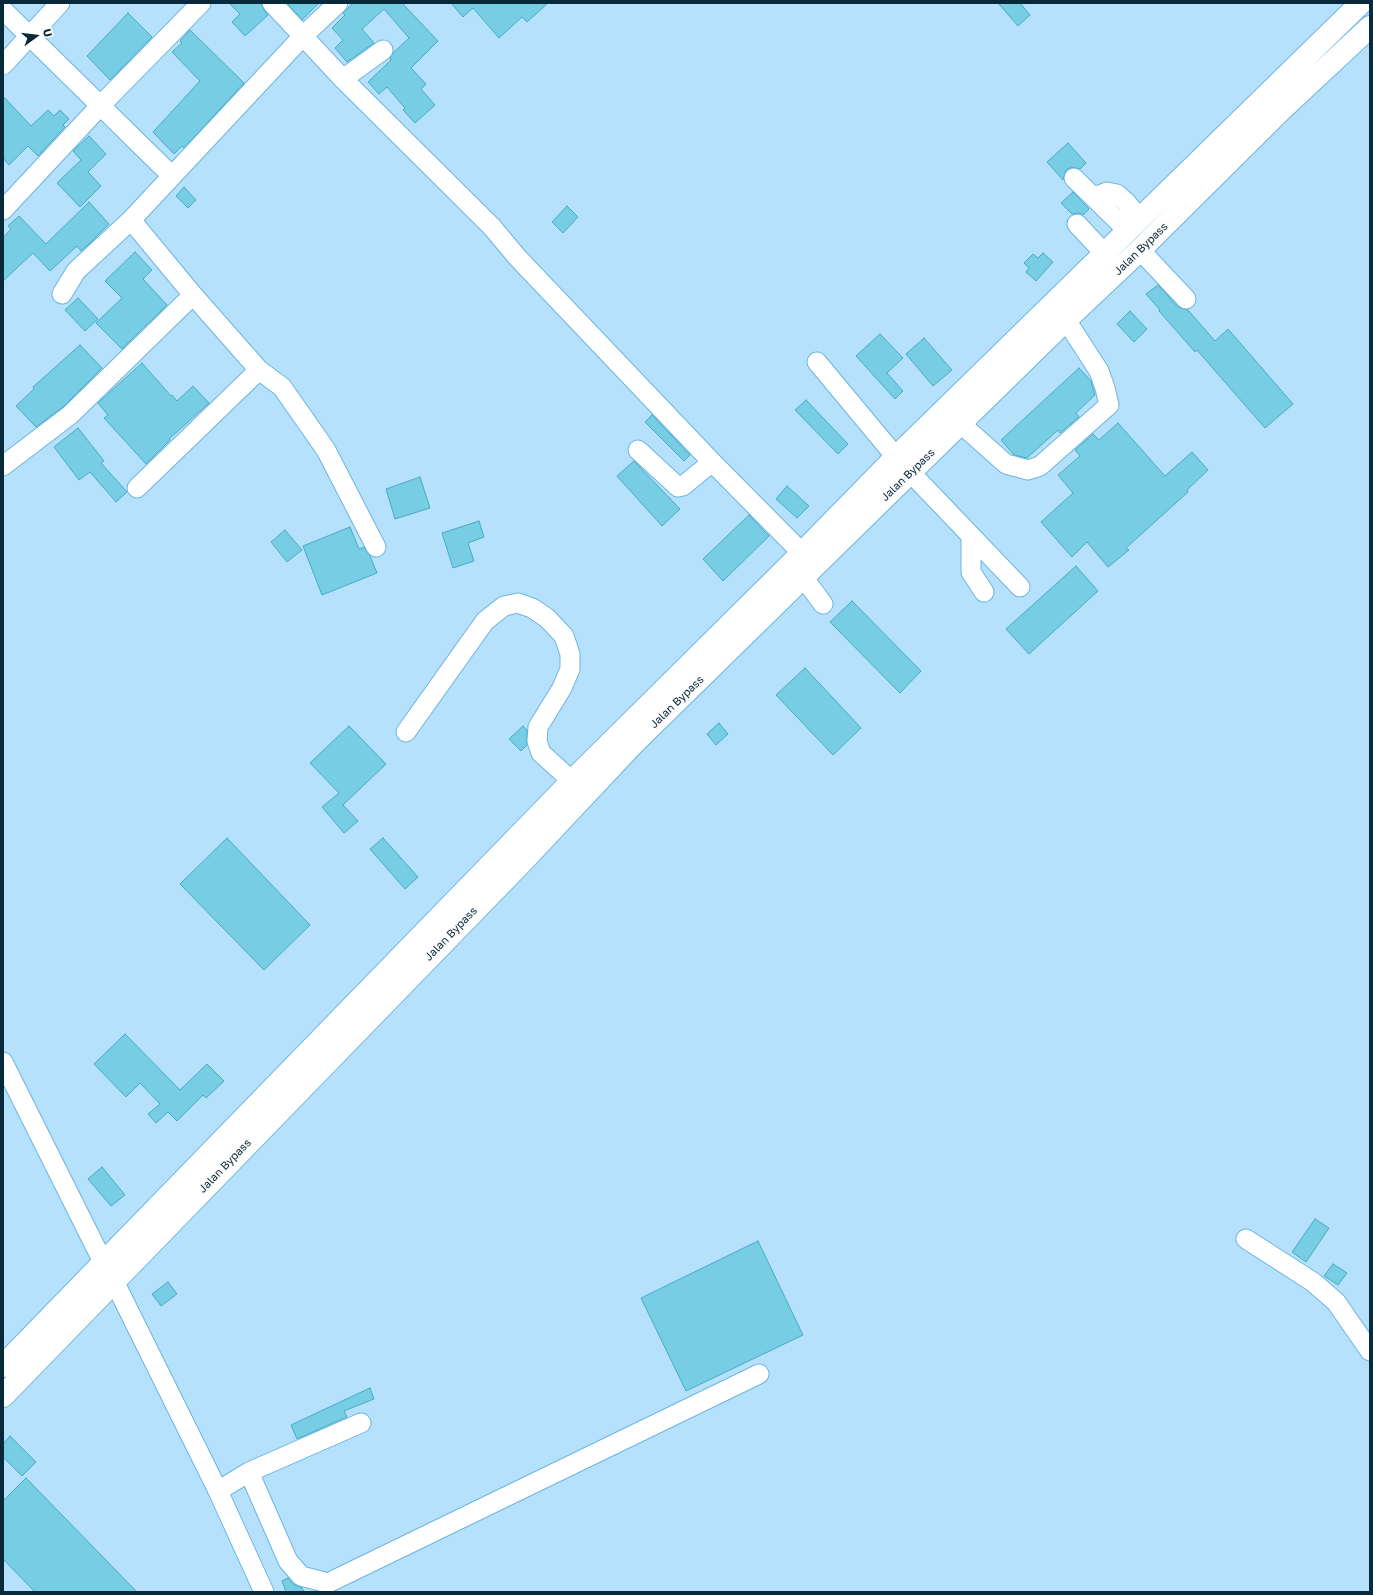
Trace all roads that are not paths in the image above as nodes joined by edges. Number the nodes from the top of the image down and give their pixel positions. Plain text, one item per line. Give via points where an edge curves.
1 (60, 3) edge
2 (201, 3) edge
3 (272, 3) edge
4 (338, 3) edge
5 (1361, 3) edge
6 (3, 10) edge
7 (1370, 27) edge
8 (304, 35) junction
9 (30, 37) junction
10 (383, 50) dead end
11 (3, 65) edge
12 (343, 79) junction
13 (100, 106) junction
14 (171, 175) junction
15 (1074, 178) dead end
16 (3, 210) edge
17 (131, 220) junction
18 (1077, 224) dead end
19 (1134, 225) junction
20 (1140, 250) junction
21 (1105, 254) junction
22 (62, 294) dead end
23 (193, 295) junction
24 (1186, 299) dead end
25 (1066, 320) junction
26 (817, 362) dead end
27 (259, 370) junction
28 (975, 380) junction
29 (990, 396) junction
30 (961, 424) junction
31 (638, 450) dead end
32 (896, 457) junction
33 (712, 462) junction
34 (3, 466) edge
35 (911, 473) junction
36 (137, 488) dead end
37 (971, 536) junction
38 (376, 546) dead end
39 (802, 552) junction
40 (803, 577) junction
41 (1020, 587) dead end
42 (984, 592) dead end
43 (823, 604) dead end
44 (406, 732) dead end
45 (572, 781) junction
46 (3, 1062) edge
47 (1246, 1239) dead end
48 (109, 1272) junction
49 (1370, 1351) edge
50 (3, 1366) edge
51 (759, 1374) dead end
52 (3, 1396) edge
53 (361, 1423) dead end
54 (249, 1472) junction
55 (218, 1491) junction
56 (264, 1592) edge

1 - 9 street
2 - 13 street
3 - 8 street
4 - 8 street
5 - 19 highway, Jalan Bypass
6 - 9 street
7 - 20 highway, Jalan Bypass via 1280,111
8 - 12 street
8 - 14 street
9 - 11 street
9 - 13 street
10 - 12 street
12 - 33 street via 492,227 517,257
13 - 14 street
13 - 16 street
14 - 17 street
15 - 19 street via 1094,197
17 - 22 street via 76,271
17 - 23 street
18 - 21 street
19 - 21 highway, Jalan Bypass
20 - 24 street
20 - 25 highway, Jalan Bypass
21 - 28 highway, Jalan Bypass
23 - 27 street
23 - 34 street via 70,415
25 - 29 highway, Jalan Bypass
25 - 30 street via 1099,371 1109,405 1040,466 1028,470 1006,464
26 - 32 street
27 - 36 street
27 - 38 street via 282,387 308,422 326,450
28 - 29 highway
28 - 32 highway, Jalan Bypass
29 - 30 highway, Jalan Bypass
30 - 35 highway, Jalan Bypass
31 - 33 street via 678,487 683,486
32 - 39 highway, Jalan Bypass
33 - 39 street
35 - 37 street
35 - 40 highway, Jalan Bypass
37 - 41 street
37 - 42 street via 971,572
39 - 45 highway, Jalan Bypass
40 - 43 street
40 - 48 highway, Jalan Bypass via 634,744 522,862
44 - 45 street via 485,621 504,606 518,603 547,618 564,636 570,654 570,669 562,688 538,727 537,741 541,753
45 - 48 highway, Jalan Bypass via 185,1178
46 - 48 street
47 - 49 street via 1313,1282 1336,1302
48 - 50 highway, Jalan Bypass
48 - 52 highway, Jalan Bypass
48 - 55 street
51 - 54 street via 328,1584 301,1576 288,1561
53 - 54 street
54 - 55 street
55 - 56 street

